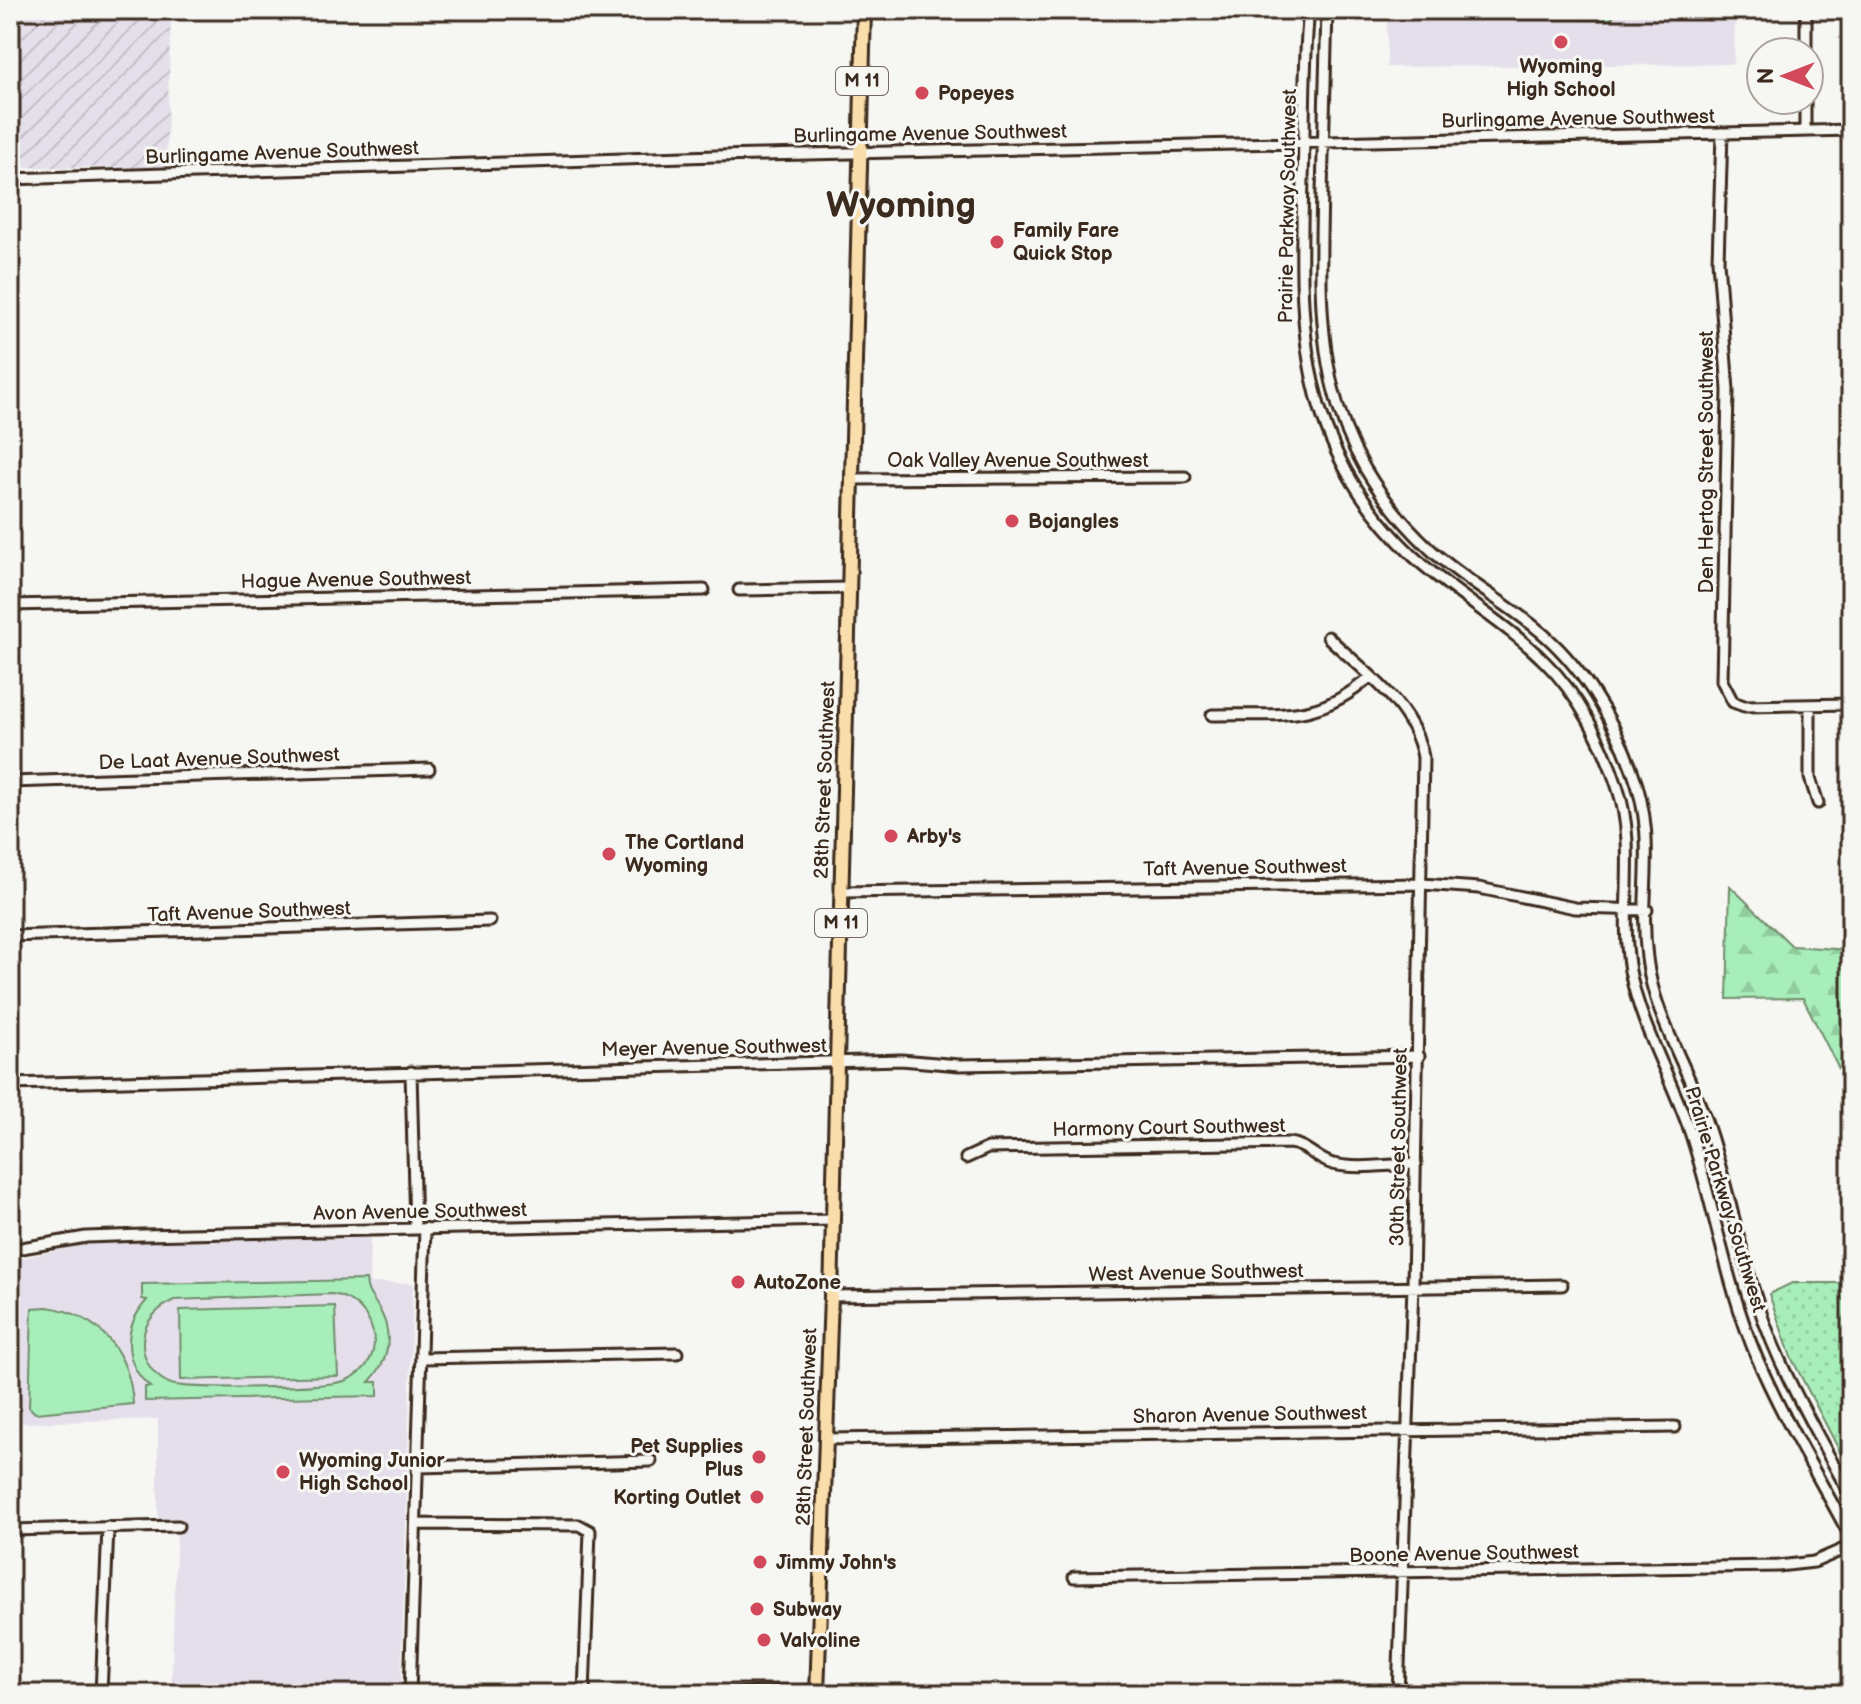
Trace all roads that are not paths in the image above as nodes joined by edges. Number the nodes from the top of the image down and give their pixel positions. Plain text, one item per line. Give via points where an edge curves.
1 (864, 10) edge
2 (1309, 10) edge
3 (1327, 10) edge
4 (1806, 10) edge
5 (1806, 36) edge
6 (1805, 116) edge
7 (1805, 130) junction
8 (1851, 130) edge
9 (1722, 133) junction
10 (1324, 142) junction
11 (1304, 143) junction
12 (860, 153) junction
13 (10, 179) edge
14 (1185, 477) dead end
15 (851, 479) junction
16 (849, 588) junction
17 (704, 590) dead end
18 (739, 590) dead end
19 (10, 605) edge
20 (1328, 637) dead end
21 (1370, 677) junction
22 (1598, 702) junction
23 (1851, 704) edge
24 (1810, 705) junction
25 (1582, 713) junction
26 (1212, 715) dead end
27 (429, 769) dead end
28 (10, 782) edge
29 (1818, 803) dead end
30 (1422, 884) junction
31 (841, 892) junction
32 (1629, 910) junction
33 (1647, 910) junction
34 (490, 921) dead end
35 (10, 936) edge
36 (1419, 1056) junction
37 (837, 1062) junction
38 (411, 1072) junction
39 (10, 1084) edge
40 (966, 1158) dead end
41 (1416, 1164) junction
42 (833, 1220) junction
43 (420, 1228) junction
44 (10, 1250) edge
45 (1562, 1285) dead end
46 (1413, 1286) junction
47 (831, 1296) junction
48 (677, 1353) dead end
49 (423, 1358) junction
50 (1675, 1427) dead end
51 (1407, 1429) junction
52 (826, 1439) junction
53 (651, 1461) dead end
54 (418, 1467) junction
55 (1851, 1497) edge
56 (416, 1524) junction
57 (178, 1526) dead end
58 (108, 1527) junction
59 (10, 1530) edge
60 (1851, 1538) edge
61 (1851, 1546) edge
62 (1402, 1572) junction
63 (1074, 1577) dead end
64 (817, 1692) edge
65 (101, 1694) edge
66 (410, 1694) edge
67 (584, 1694) edge
68 (677, 1694) edge
69 (1398, 1694) edge

1 - 12 main road, 28th Street Southwest / M 11
2 - 11 street, Prairie Parkway Southwest
3 - 10 street, Prairie Parkway Southwest
4 - 5 street
6 - 7 street
7 - 8 street, Burlingame Avenue Southwest
7 - 9 street, Burlingame Avenue Southwest
9 - 10 street, Burlingame Avenue Southwest
9 - 24 street, Den Hertog Street Southwest via 1718,261 1728,371 1722,681 1727,696 1744,706
10 - 11 street, Burlingame Avenue Southwest
10 - 22 street, Prairie Parkway Southwest via 1322,338 1336,403 1357,454 1401,518 1447,563 1556,646
11 - 12 street, Burlingame Avenue Southwest
11 - 25 street, Prairie Parkway Southwest via 1302,323 1320,416 1332,443 1390,532 1436,576 1549,665
12 - 13 street, Burlingame Avenue Southwest
12 - 15 main road, 28th Street Southwest / M 11
14 - 15 street, Oak Valley Avenue Southwest
15 - 16 main road, 28th Street Southwest / M 11
16 - 18 street
16 - 31 main road, 28th Street Southwest / M 11
17 - 19 street, Hague Avenue Southwest
20 - 21 street, 30th Street Southwest
21 - 26 street via 1321,709
21 - 30 street, 30th Street Southwest via 1403,708 1420,742
22 - 25 street
22 - 33 street, Prairie Parkway Southwest via 1624,750 1643,807 1649,844
23 - 24 street
24 - 29 street via 1810,778
25 - 32 street, Prairie Parkway Southwest via 1607,758 1624,811
27 - 28 street, De Laat Avenue Southwest
30 - 31 street, Taft Avenue Southwest
30 - 32 street, Taft Avenue Southwest via 1479,888 1575,908
30 - 36 street, 30th Street Southwest
31 - 37 main road, 28th Street Southwest / M 11
32 - 33 street, Taft Avenue Southwest
32 - 60 street, Prairie Parkway Southwest via 1630,970 1640,1007 1692,1138 1740,1313 1757,1359
33 - 55 street, Prairie Parkway Southwest via 1646,958 1653,987 1706,1118 1758,1303 1786,1371
34 - 35 street, Taft Avenue Southwest
36 - 37 street, Meyer Avenue Southwest via 959,1065
36 - 41 street, 30th Street Southwest
37 - 38 street, Meyer Avenue Southwest
37 - 42 main road, 28th Street Southwest / M 11
38 - 39 street, Meyer Avenue Southwest
38 - 43 street
40 - 41 street, Harmony Court Southwest via 988,1148 1289,1143 1302,1144 1325,1161 1341,1165
41 - 46 street, 30th Street Southwest
42 - 43 street, Avon Avenue Southwest
42 - 47 main road, 28th Street Southwest / M 11
43 - 44 street, Avon Avenue Southwest via 86,1237
43 - 49 street
45 - 46 street, West Avenue Southwest
46 - 47 street, West Avenue Southwest
46 - 51 street, 30th Street Southwest
47 - 52 main road, 28th Street Southwest / M 11
48 - 49 street
49 - 54 street
50 - 51 street, Sharon Avenue Southwest
51 - 52 street, Sharon Avenue Southwest
51 - 62 street, 30th Street Southwest
52 - 64 main road, 28th Street Southwest / M 11
53 - 54 street
54 - 56 street
56 - 66 street
56 - 67 street via 579,1525 590,1531
57 - 58 street
58 - 59 street
58 - 65 street
61 - 62 street, Boone Avenue Southwest via 1814,1562 1778,1566
62 - 63 street, Boone Avenue Southwest
62 - 69 street, 30th Street Southwest
64 - 68 street

